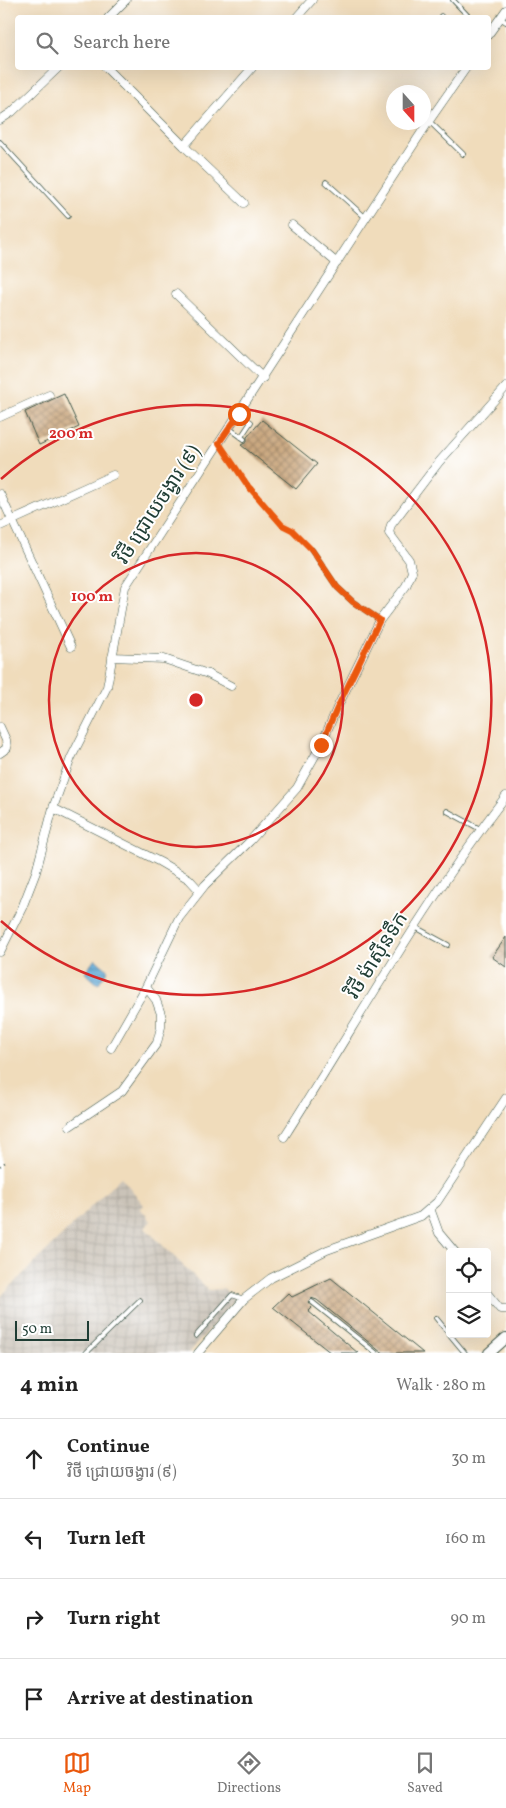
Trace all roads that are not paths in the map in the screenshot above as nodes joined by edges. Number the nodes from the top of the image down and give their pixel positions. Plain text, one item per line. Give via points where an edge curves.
1 (126, 0) edge
2 (312, 0) edge
3 (453, 0) edge
4 (506, 10) edge
5 (111, 15) edge
6 (299, 15) edge
7 (467, 15) edge
8 (503, 20) edge
9 (491, 32) edge
10 (56, 70) edge
11 (108, 70) edge
12 (250, 70) edge
13 (465, 70) edge
14 (431, 118) edge
15 (0, 120) edge
16 (431, 123) edge
17 (423, 130) edge
18 (0, 142) edge
19 (184, 146) junction
20 (463, 154) dead end
21 (326, 182) dead end
22 (244, 203) dead end
23 (68, 216) dead end
24 (366, 218) junction
25 (292, 225) dead end
26 (337, 264) junction
27 (176, 294) dead end
28 (263, 378) junction
29 (506, 387) edge
30 (49, 395) dead end
31 (239, 414) junction
32 (0, 417) edge
33 (229, 428) junction
34 (113, 475) dead end
35 (0, 494) edge
36 (12, 521) junction
37 (0, 526) edge
38 (312, 550) road end
39 (380, 620) junction
40 (71, 647) dead end
41 (112, 657) junction
42 (231, 686) dead end
43 (0, 727) edge
44 (0, 753) edge
45 (506, 796) edge
46 (53, 808) junction
47 (447, 811) dead end
48 (480, 829) junction
49 (200, 891) junction
50 (416, 927) junction
51 (448, 945) dead end
52 (0, 952) edge
53 (146, 987) junction
54 (111, 1048) dead end
55 (506, 1098) edge
56 (70, 1126) dead end
57 (284, 1137) dead end
58 (430, 1208) junction
59 (452, 1248) edge
60 (491, 1298) edge
61 (244, 1299) junction
62 (140, 1300) dead end
63 (312, 1302) dead end
64 (506, 1309) edge
65 (436, 1318) dead end
66 (196, 1336) dead end
67 (506, 1338) edge
68 (495, 1351) edge
69 (86, 1353) edge
70 (198, 1353) edge
71 (376, 1353) edge
72 (465, 1353) edge

1 - 5 street
2 - 6 street
3 - 7 lane
4 - 8 street
8 - 9 street
10 - 15 street
11 - 19 street
12 - 19 street
13 - 14 street, វិថី ជ្រោយចង្វារ (៩)
16 - 20 lane
17 - 24 street, វិថី ជ្រោយចង្វារ (៩)
18 - 23 lane
19 - 22 street
21 - 24 lane
24 - 26 street, វិថី ជ្រោយចង្វារ (៩)
25 - 26 street
26 - 28 street, វិថី ជ្រោយចង្វារ (៩)
27 - 28 street
28 - 31 street, វិថី ជ្រោយចង្វារ (៩)
29 - 39 street via 439,462 391,525 388,532 409,560 412,572 406,586
30 - 32 street
31 - 33 street, វិថី ជ្រោយចង្វារ (៩)
31 - 33 lane via 251,422 242,438
33 - 41 street, វិថី ជ្រោយចង្វារ (៩) via 125,588
34 - 36 street
35 - 36 street
36 - 37 street
36 - 40 street
38 - 39 lane via 337,587
39 - 49 street via 297,788
41 - 42 street via 164,659 208,674
41 - 46 street, វិថី ជ្រោយចង្វារ (៩) via 105,692 71,758
43 - 44 street via 7,748
45 - 48 street, វិថី ម៉ាស៊ីនទឹក
46 - 49 street via 160,862 189,879
46 - 52 street, វិថី ជ្រោយចង្វារ (៩) via 32,881
47 - 48 lane
48 - 50 street, វិថី ម៉ាស៊ីនទឹក
49 - 53 street via 178,918
50 - 51 lane
50 - 57 street, វិថី ម៉ាស៊ីនទឹក
53 - 54 street
53 - 56 street via 161,1014 158,1043 122,1091
55 - 58 street
58 - 59 street via 439,1233
58 - 61 street via 421,1216 319,1254 271,1278
60 - 64 street via 500,1309
61 - 66 lane via 232,1295
61 - 70 street
62 - 69 lane
63 - 71 lane
65 - 72 lane
67 - 68 street

